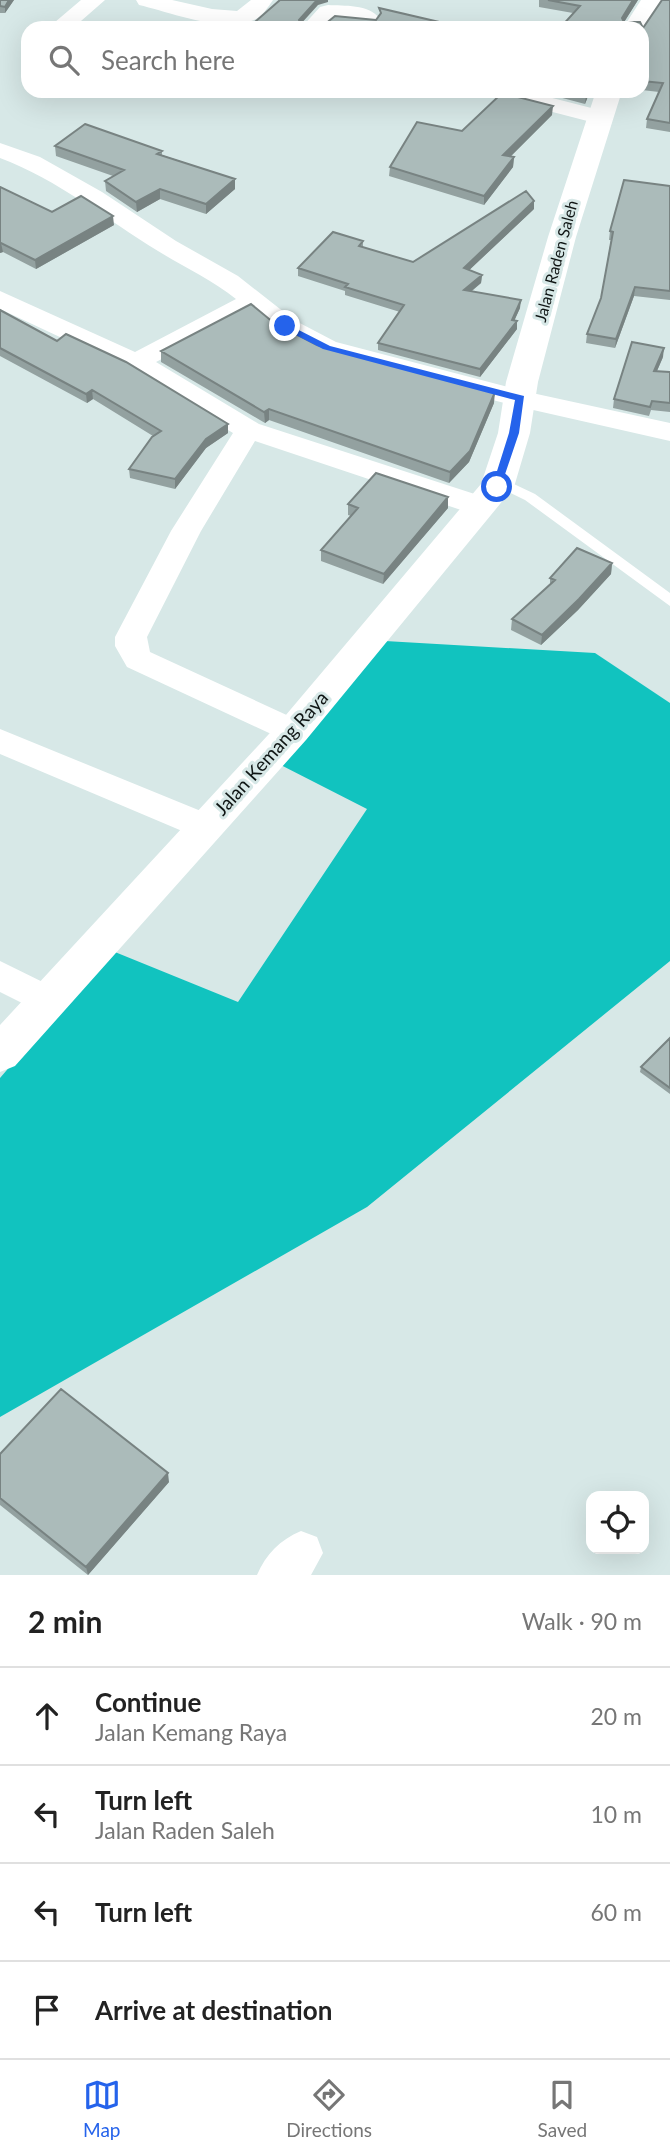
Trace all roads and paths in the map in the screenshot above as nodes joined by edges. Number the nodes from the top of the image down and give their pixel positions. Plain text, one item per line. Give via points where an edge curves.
1 (94, 0) edge
2 (147, 0) edge
3 (262, 0) edge
4 (653, 0) edge
5 (369, 16) edge
6 (68, 21) edge
7 (319, 21) edge
8 (640, 21) edge
9 (555, 98) edge
10 (604, 104) edge
11 (0, 150) edge
12 (0, 299) edge
13 (251, 302) junction
14 (136, 362) junction
15 (517, 416) junction
16 (249, 430) junction
17 (670, 432) edge
18 (490, 494) junction
19 (670, 601) edge
20 (293, 731) junction
21 (0, 741) edge
22 (206, 827) junction
23 (0, 975) edge
24 (48, 1001) junction
25 (0, 1054) edge

1 - 6 street
2 - 3 street via 229,18 251,13
4 - 8 street
5 - 7 street via 328,12
9 - 10 street
10 - 15 street, Jalan Raden Saleh via 562,237
11 - 13 street via 32,162 93,197 229,281
12 - 14 street
13 - 14 street
13 - 15 street via 327,348
14 - 16 street
15 - 17 street
15 - 18 street, Jalan Kemang Raya
16 - 18 street
16 - 20 street via 169,558 131,637 131,646 138,659
18 - 19 lane via 530,497
18 - 20 street, Jalan Kemang Raya
20 - 22 street, Jalan Kemang Raya
21 - 22 street
22 - 24 street, Jalan Kemang Raya
23 - 24 street
24 - 25 street, Jalan Kemang Raya

